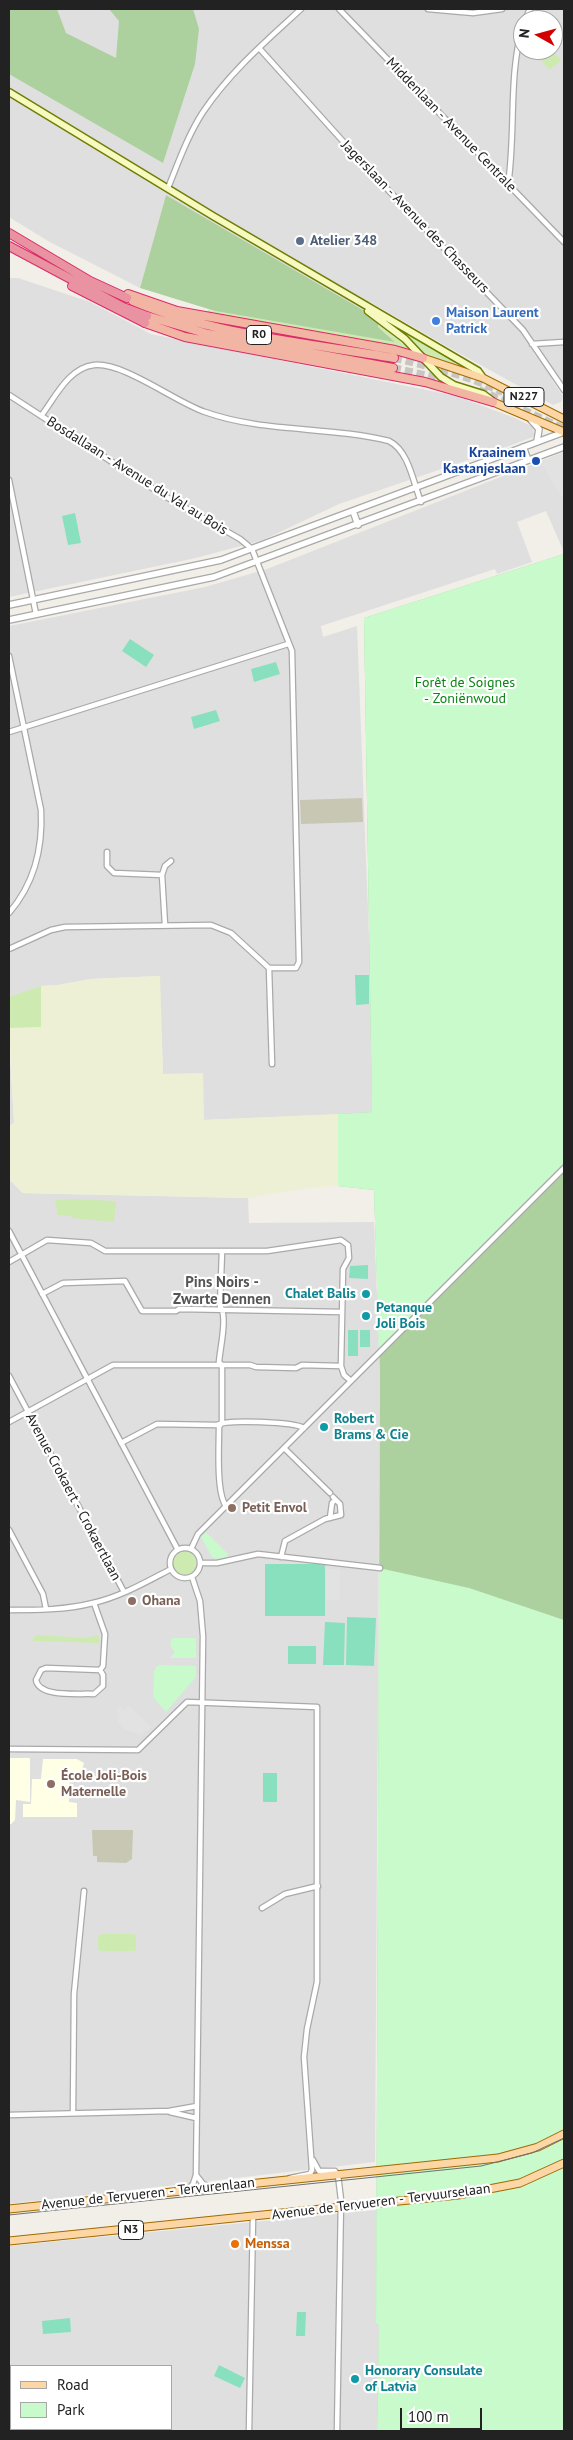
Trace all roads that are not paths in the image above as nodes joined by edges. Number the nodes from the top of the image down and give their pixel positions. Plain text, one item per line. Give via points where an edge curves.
1 (301, 9) edge
2 (339, 9) edge
3 (428, 9) edge
4 (502, 9) edge
5 (259, 48) junction
6 (517, 60) edge
7 (9, 92) edge
8 (508, 185) junction
9 (168, 188) junction
10 (9, 233) edge
11 (564, 242) edge
12 (9, 246) edge
13 (127, 296) junction
14 (362, 304) junction
15 (146, 320) junction
16 (564, 342) edge
17 (532, 344) junction
18 (411, 345) junction
19 (407, 353) junction
20 (394, 358) tunnel mouth
21 (423, 358) junction
22 (392, 368) tunnel mouth
23 (482, 378) junction
24 (564, 390) edge
25 (9, 395) edge
26 (493, 402) junction
27 (524, 414) junction
28 (41, 416) junction
29 (564, 420) edge
30 (564, 432) edge
31 (537, 441) junction
32 (523, 446) junction
33 (564, 447) edge
34 (528, 460) junction
35 (9, 480) edge
36 (415, 486) junction
37 (421, 502) junction
38 (353, 511) junction
39 (358, 525) junction
40 (252, 549) junction
41 (257, 563) junction
42 (33, 600) junction
43 (9, 605) edge
44 (36, 614) junction
45 (9, 620) edge
46 (288, 644) junction
47 (9, 656) edge
48 (24, 727) junction
49 (9, 732) edge
50 (107, 852) dead end
51 (170, 860) dead end
52 (162, 875) junction
53 (9, 913) edge
54 (164, 925) junction
55 (9, 949) edge
56 (269, 968) junction
57 (272, 1064) dead end
58 (564, 1168) edge
59 (9, 1231) edge
60 (222, 1251) junction
61 (21, 1255) junction
62 (9, 1262) edge
63 (42, 1294) junction
64 (223, 1310) junction
65 (342, 1312) junction
66 (222, 1365) junction
67 (341, 1366) junction
68 (9, 1376) edge
69 (87, 1380) junction
70 (351, 1382) junction
71 (28, 1412) junction
72 (9, 1422) edge
73 (222, 1422) junction
74 (304, 1428) junction
75 (121, 1442) junction
76 (284, 1448) junction
77 (333, 1497) junction
78 (226, 1506) junction
79 (330, 1518) junction
80 (9, 1530) edge
81 (192, 1549) junction
82 (178, 1550) junction
83 (281, 1557) junction
84 (201, 1563) junction
85 (380, 1568) dead end
86 (171, 1569) junction
87 (192, 1577) junction
88 (124, 1592) junction
89 (94, 1603) junction
90 (46, 1609) junction
91 (9, 1610) edge
92 (100, 1670) junction
93 (201, 1703) junction
94 (9, 1749) edge
95 (318, 1886) junction
96 (84, 1890) dead end
97 (262, 1908) dead end
98 (197, 2106) junction
99 (169, 2111) junction
100 (73, 2112) junction
101 (9, 2115) edge
102 (196, 2118) junction
103 (564, 2134) edge
104 (313, 2159) junction
105 (564, 2163) edge
106 (196, 2175) junction
107 (338, 2175) junction
108 (288, 2178) junction
109 (218, 2187) junction
110 (181, 2192) junction
111 (341, 2208) junction
112 (9, 2209) edge
113 (253, 2217) junction
114 (9, 2241) edge
115 (249, 2431) edge
116 (337, 2431) edge

1 - 5 street
2 - 8 street, Middenlaan - Avenue Centrale
3 - 4 street via 473,13
5 - 9 street via 229,77 202,113
5 - 17 street, Jagerslaan - Avenue des Chasseurs via 367,168 523,330
6 - 8 street via 513,155
7 - 9 main road, N227
8 - 11 street, Middenlaan - Avenue Centrale
9 - 14 main road, N227
10 - 13 highway, R0 via 90,281
12 - 15 highway via 58,273 63,281 83,292
13 - 19 highway via 178,310
13 - 20 highway, R0 via 175,317 209,326
14 - 18 main road, N227
14 - 23 main road, N227 via 478,371
15 - 22 highway, R0
15 - 26 highway via 185,337 425,382
16 - 17 street
17 - 24 street, Jagerslaan - Avenue des Chasseurs
18 - 19 main road via 412,351
18 - 21 main road, N227
19 - 21 highway
21 - 23 main road
21 - 26 main road, N227 via 447,381 483,394
23 - 29 main road, N227 via 521,395
25 - 28 street, Bosdallaan - Avenue du Val au Bois
26 - 27 main road, N227
27 - 30 main road, N227
27 - 31 street via 539,427
28 - 36 street via 73,374 90,366 108,366 203,411 230,420 389,441 403,453
28 - 40 street, Bosdallaan - Avenue du Val au Bois
30 - 31 street
31 - 32 street
32 - 34 street
32 - 36 street
33 - 34 street
34 - 37 street
35 - 42 street
36 - 37 street
36 - 38 street
37 - 39 street
38 - 39 street
38 - 40 street
39 - 41 street
40 - 41 street
40 - 42 street via 190,567
41 - 44 street via 214,578
41 - 46 street
42 - 43 street
42 - 44 street
44 - 45 street
46 - 48 street
46 - 56 street via 292,651 298,966
47 - 48 street
48 - 49 street
48 - 53 street via 42,828 34,870
50 - 52 street via 107,866 114,873
51 - 52 street
52 - 54 street
54 - 55 street via 65,927
54 - 56 street via 211,924 221,927 231,932
56 - 57 street
58 - 70 street
59 - 61 street
60 - 61 street via 106,1251 91,1243 47,1240
60 - 64 street via 220,1306
60 - 65 street via 267,1251 337,1240 344,1242 350,1252 343,1269
61 - 62 street
61 - 63 street
63 - 64 street via 63,1283 125,1281 142,1311
63 - 69 street
64 - 65 street
64 - 66 street via 219,1362
65 - 67 street
66 - 67 street
66 - 69 street via 114,1365
66 - 73 street
67 - 70 street
68 - 71 street, Avenue Crokaert - Crokaertlaan
69 - 71 street
69 - 75 street
70 - 74 street
71 - 72 street
71 - 88 street, Avenue Crokaert - Crokaertlaan
73 - 74 street via 290,1424
73 - 75 street via 217,1425 157,1424
73 - 78 street via 219,1427 219,1470 221,1499
74 - 76 street
75 - 82 street
76 - 77 street
76 - 78 street
77 - 79 street
77 - 79 street via 340,1504 341,1515
78 - 81 street via 198,1534
79 - 83 street via 285,1541
80 - 90 street via 43,1594
81 - 82 street
81 - 84 street
82 - 86 street via 170,1558
83 - 84 street via 258,1554 218,1563
83 - 85 street
84 - 87 street
86 - 87 street via 182,1578
86 - 88 street
87 - 93 street via 202,1618
88 - 89 street
89 - 90 street
89 - 92 street via 105,1634
90 - 91 street
92 - 92 street via 46,1668 37,1676 37,1684 45,1692 94,1694 103,1686
93 - 94 street via 182,1704 138,1750
93 - 95 street via 317,1707
93 - 98 street
95 - 97 street via 285,1894
95 - 104 street via 317,1982 304,2057
96 - 100 street via 74,1994
98 - 99 street
98 - 102 street
99 - 100 street
99 - 102 street
100 - 101 street
102 - 106 street
103 - 107 main road via 498,2158
104 - 107 street via 319,2171 335,2171
104 - 108 street via 310,2174
105 - 111 main road, Avenue de Tervueren - Tervuurselaan / N3 via 520,2183 491,2190
106 - 109 street via 203,2184
106 - 110 street via 193,2184
107 - 108 main road
107 - 111 street
108 - 109 main road, Avenue de Tervueren - Tervurenlaan
109 - 110 main road, Avenue de Tervueren - Tervurenlaan
110 - 112 main road, Avenue de Tervueren - Tervurenlaan
111 - 113 main road, Avenue de Tervueren - Tervuurselaan / N3
111 - 116 street
113 - 114 main road, N3
113 - 115 street

